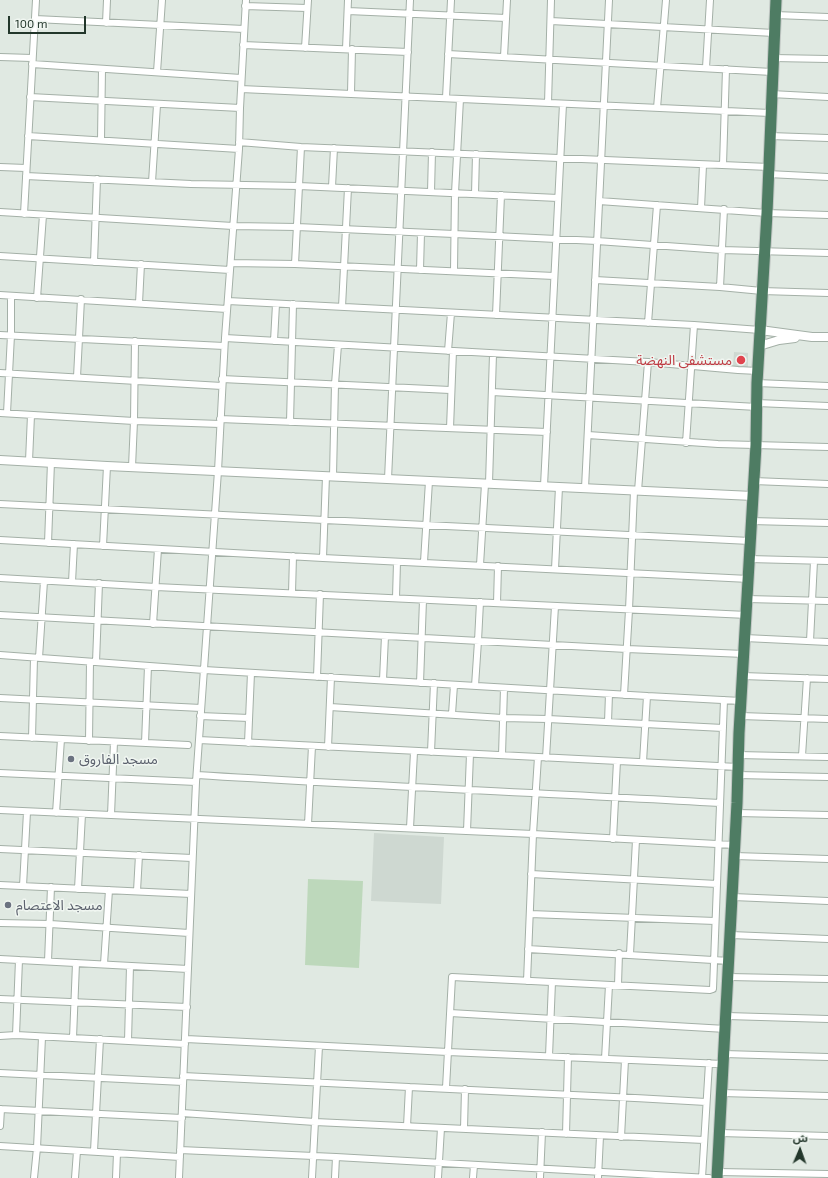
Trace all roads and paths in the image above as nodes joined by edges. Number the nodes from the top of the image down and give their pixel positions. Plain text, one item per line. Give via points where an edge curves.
1 (36, 0) edge
2 (107, 0) edge
3 (162, 0) edge
4 (308, 0) edge
5 (348, 0) edge
6 (410, 0) edge
7 (451, 0) edge
8 (507, 0) edge
9 (551, 0) edge
10 (608, 0) edge
11 (666, 0) edge
12 (710, 0) edge
13 (776, 0) edge
14 (246, 3) edge
15 (308, 8) junction
16 (348, 11) junction
17 (410, 13) junction
18 (450, 15) junction
19 (775, 15) junction
20 (828, 17) edge
21 (506, 18) junction
22 (35, 19) junction
23 (551, 21) junction
24 (106, 22) junction
25 (607, 23) junction
26 (160, 26) junction
27 (664, 27) junction
28 (244, 29) junction
29 (708, 30) junction
30 (774, 33) junction
31 (243, 45) junction
32 (305, 48) junction
33 (349, 49) junction
34 (408, 52) junction
35 (448, 54) junction
36 (0, 57) edge
37 (504, 57) junction
38 (773, 58) junction
39 (828, 59) edge
40 (548, 60) junction
41 (32, 61) junction
42 (606, 63) junction
43 (660, 66) junction
44 (706, 68) junction
45 (102, 69) junction
46 (726, 69) junction
47 (157, 72) junction
48 (772, 72) junction
49 (241, 78) junction
50 (241, 88) junction
51 (351, 93) junction
52 (771, 94) junction
53 (406, 96) junction
54 (30, 97) junction
55 (828, 97) edge
56 (446, 98) junction
57 (460, 99) junction
58 (101, 101) junction
59 (548, 103) junction
60 (157, 104) junction
61 (563, 104) junction
62 (604, 106) junction
63 (240, 108) junction
64 (657, 108) junction
65 (725, 112) junction
66 (770, 113) junction
67 (28, 136) junction
68 (770, 136) junction
69 (828, 138) edge
70 (101, 140) junction
71 (239, 142) junction
72 (154, 144) junction
73 (301, 146) junction
74 (334, 148) junction
75 (239, 149) junction
76 (404, 151) junction
77 (432, 152) junction
78 (458, 154) junction
79 (476, 154) junction
80 (560, 158) junction
81 (601, 160) junction
82 (703, 164) junction
83 (723, 166) junction
84 (0, 167) edge
85 (26, 168) junction
86 (769, 171) junction
87 (26, 176) junction
88 (828, 177) edge
89 (97, 180) junction
90 (152, 182) junction
91 (236, 186) junction
92 (299, 186) junction
93 (332, 187) junction
94 (348, 188) junction
95 (402, 191) junction
96 (431, 192) junction
97 (455, 193) junction
98 (475, 194) junction
99 (501, 196) junction
100 (558, 198) junction
101 (599, 201) junction
102 (657, 205) junction
103 (701, 208) junction
104 (724, 209) junction
105 (0, 212) edge
106 (767, 213) junction
107 (24, 214) junction
108 (43, 215) junction
109 (828, 215) edge
110 (96, 218) junction
111 (233, 226) junction
112 (297, 227) junction
113 (346, 229) junction
114 (400, 232) junction
115 (421, 233) junction
116 (454, 234) junction
117 (499, 237) junction
118 (556, 239) junction
119 (597, 241) junction
120 (654, 246) junction
121 (722, 250) junction
122 (764, 251) junction
123 (828, 253) edge
124 (0, 256) edge
125 (40, 258) junction
126 (94, 262) junction
127 (231, 263) junction
128 (141, 264) junction
129 (295, 264) junction
130 (344, 266) junction
131 (398, 269) junction
132 (230, 270) junction
133 (420, 270) junction
134 (454, 272) junction
135 (498, 274) junction
136 (554, 276) junction
137 (595, 280) junction
138 (651, 283) junction
139 (720, 287) junction
140 (762, 291) junction
141 (828, 293) edge
142 (0, 295) edge
143 (11, 296) junction
144 (37, 298) junction
145 (81, 299) junction
146 (228, 301) junction
147 (139, 303) junction
148 (276, 304) junction
149 (294, 304) junction
150 (342, 307) junction
151 (227, 309) junction
152 (396, 310) junction
153 (450, 313) junction
154 (496, 315) junction
155 (552, 318) junction
156 (593, 320) junction
157 (648, 323) junction
158 (694, 325) junction
159 (760, 330) junction
160 (0, 334) edge
161 (12, 335) junction
162 (812, 337) junction
163 (828, 337) edge
164 (79, 338) junction
165 (225, 338) junction
166 (135, 341) junction
167 (274, 341) junction
168 (292, 342) junction
169 (338, 345) junction
170 (224, 346) junction
171 (759, 346) junction
172 (394, 349) junction
173 (451, 351) junction
174 (493, 354) junction
175 (550, 357) junction
176 (591, 359) junction
177 (648, 362) junction
178 (692, 366) junction
179 (758, 371) junction
180 (0, 373) edge
181 (10, 373) junction
182 (77, 377) junction
183 (222, 379) junction
184 (135, 381) junction
185 (291, 382) junction
186 (757, 383) junction
187 (335, 384) junction
188 (222, 386) junction
189 (828, 386) edge
190 (392, 387) junction
191 (450, 390) junction
192 (492, 392) junction
193 (548, 395) junction
194 (590, 397) junction
195 (645, 400) junction
196 (689, 402) junction
197 (757, 405) junction
198 (828, 406) edge
199 (0, 413) edge
200 (8, 413) junction
201 (31, 415) junction
202 (134, 421) junction
203 (220, 422) junction
204 (290, 422) junction
205 (334, 424) junction
206 (391, 425) junction
207 (450, 428) junction
208 (491, 429) junction
209 (546, 432) junction
210 (588, 436) junction
211 (642, 439) junction
212 (686, 442) junction
213 (756, 446) junction
214 (828, 447) edge
215 (0, 460) edge
216 (29, 461) junction
217 (51, 462) junction
218 (107, 466) junction
219 (132, 467) junction
220 (218, 471) junction
221 (330, 476) junction
222 (388, 479) junction
223 (429, 481) junction
224 (754, 481) junction
225 (487, 484) junction
226 (828, 484) edge
227 (544, 486) junction
228 (559, 487) junction
229 (585, 488) junction
230 (636, 491) junction
231 (753, 496) junction
232 (0, 504) edge
233 (49, 506) junction
234 (104, 509) junction
235 (214, 514) junction
236 (325, 520) junction
237 (751, 521) junction
238 (828, 523) edge
239 (426, 525) junction
240 (483, 528) junction
241 (557, 532) junction
242 (632, 536) junction
243 (0, 540) edge
244 (750, 541) junction
245 (48, 543) junction
246 (74, 544) junction
247 (103, 546) junction
248 (158, 548) junction
249 (212, 551) junction
250 (293, 556) junction
251 (323, 558) junction
252 (750, 559) junction
253 (814, 561) junction
254 (828, 561) edge
255 (397, 562) junction
256 (424, 562) junction
257 (480, 565) junction
258 (498, 566) junction
259 (556, 569) junction
260 (631, 573) junction
261 (0, 578) edge
262 (749, 579) junction
263 (44, 581) junction
264 (72, 582) junction
265 (99, 583) junction
266 (156, 587) junction
267 (210, 589) junction
268 (292, 593) junction
269 (320, 594) junction
270 (396, 598) junction
271 (747, 599) junction
272 (423, 600) junction
273 (812, 601) junction
274 (480, 602) junction
275 (828, 602) edge
276 (497, 603) junction
277 (555, 606) junction
278 (629, 610) junction
279 (0, 615) edge
280 (747, 615) junction
281 (41, 618) junction
282 (99, 621) junction
283 (153, 624) junction
284 (207, 627) junction
285 (319, 632) junction
286 (385, 636) junction
287 (422, 638) junction
288 (746, 638) junction
289 (478, 641) junction
290 (810, 641) junction
291 (828, 642) edge
292 (552, 645) junction
293 (627, 649) junction
294 (744, 654) junction
295 (0, 656) edge
296 (37, 658) junction
297 (93, 662) junction
298 (148, 666) junction
299 (204, 670) junction
300 (251, 673) junction
301 (743, 676) junction
302 (317, 677) junction
303 (331, 677) junction
304 (807, 678) junction
305 (828, 679) edge
306 (383, 680) junction
307 (420, 683) junction
308 (434, 684) junction
309 (454, 685) junction
310 (475, 686) junction
311 (504, 688) junction
312 (550, 690) junction
313 (609, 694) junction
314 (624, 695) junction
315 (647, 696) junction
316 (0, 698) edge
317 (32, 699) junction
318 (724, 700) junction
319 (741, 700) junction
320 (89, 702) junction
321 (146, 706) junction
322 (330, 707) junction
323 (201, 708) junction
324 (431, 713) junction
325 (452, 714) junction
326 (200, 716) junction
327 (741, 716) junction
328 (804, 717) junction
329 (249, 718) junction
330 (503, 718) junction
331 (548, 719) junction
332 (828, 719) edge
333 (608, 722) junction
334 (645, 724) junction
335 (723, 728) junction
336 (0, 736) edge
337 (32, 738) junction
338 (60, 739) junction
339 (199, 740) junction
340 (89, 741) junction
341 (114, 742) junction
342 (248, 742) junction
343 (145, 743) junction
344 (188, 745) dead end
345 (312, 746) junction
346 (328, 747) junction
347 (414, 752) junction
348 (431, 752) junction
349 (470, 754) junction
350 (502, 755) junction
351 (738, 755) junction
352 (802, 756) junction
353 (538, 757) junction
354 (828, 757) edge
355 (546, 758) junction
356 (617, 761) junction
357 (643, 762) junction
358 (722, 766) junction
359 (738, 771) junction
360 (0, 773) edge
361 (197, 775) junction
362 (58, 776) junction
363 (828, 777) edge
364 (112, 779) junction
365 (196, 782) junction
366 (310, 782) junction
367 (412, 788) junction
368 (469, 791) junction
369 (536, 794) junction
370 (615, 797) junction
371 (720, 803) junction
372 (0, 810) edge
373 (27, 812) junction
374 (56, 812) junction
375 (737, 813) junction
376 (82, 814) junction
377 (111, 815) junction
378 (828, 815) edge
379 (195, 819) junction
380 (308, 824) junction
381 (410, 828) junction
382 (467, 830) junction
383 (533, 834) junction
384 (613, 839) junction
385 (636, 840) junction
386 (718, 844) junction
387 (0, 849) edge
388 (25, 850) junction
389 (735, 851) junction
390 (80, 852) junction
391 (139, 855) junction
392 (192, 858) junction
393 (828, 859) edge
394 (531, 874) junction
395 (634, 879) junction
396 (717, 884) junction
397 (0, 885) edge
398 (23, 886) junction
399 (51, 887) junction
400 (78, 889) junction
401 (109, 890) junction
402 (137, 891) junction
403 (191, 894) junction
404 (733, 897) junction
405 (828, 900) edge
406 (530, 914) junction
407 (632, 918) junction
408 (715, 921) junction
409 (0, 923) edge
410 (50, 924) junction
411 (107, 928) junction
412 (189, 933) junction
413 (731, 935) junction
414 (828, 939) edge
415 (528, 949) junction
416 (619, 953) junction
417 (630, 954) junction
418 (0, 959) edge
419 (714, 959) junction
420 (19, 960) junction
421 (730, 960) junction
422 (48, 961) junction
423 (76, 963) junction
424 (104, 964) junction
425 (130, 966) junction
426 (188, 969) junction
427 (729, 977) junction
428 (828, 979) edge
429 (527, 981) junction
430 (552, 982) junction
431 (609, 985) junction
432 (618, 985) junction
433 (0, 999) edge
434 (18, 1000) junction
435 (74, 1002) junction
436 (129, 1004) junction
437 (187, 1007) junction
438 (450, 1013) junction
439 (727, 1016) junction
440 (550, 1018) junction
441 (828, 1019) edge
442 (607, 1021) junction
443 (726, 1029) junction
444 (16, 1035) junction
445 (0, 1036) edge
446 (42, 1037) junction
447 (73, 1038) junction
448 (100, 1040) junction
449 (128, 1041) junction
450 (186, 1041) junction
451 (319, 1046) junction
452 (448, 1052) junction
453 (549, 1056) junction
454 (828, 1057) edge
455 (568, 1058) junction
456 (605, 1059) junction
457 (724, 1059) junction
458 (625, 1060) junction
459 (709, 1064) junction
460 (0, 1073) edge
461 (41, 1076) junction
462 (98, 1078) junction
463 (183, 1079) junction
464 (317, 1083) junction
465 (409, 1087) junction
466 (446, 1088) junction
467 (465, 1089) junction
468 (722, 1093) junction
469 (567, 1094) junction
470 (828, 1096) edge
471 (624, 1098) junction
472 (706, 1102) junction
473 (1, 1109) edge
474 (39, 1111) junction
475 (96, 1114) junction
476 (182, 1116) junction
477 (315, 1122) junction
478 (0, 1126) edge
479 (407, 1126) junction
480 (441, 1128) junction
481 (464, 1128) junction
482 (542, 1132) junction
483 (720, 1133) junction
484 (566, 1134) junction
485 (600, 1136) junction
486 (828, 1136) edge
487 (621, 1137) junction
488 (704, 1140) junction
489 (0, 1146) edge
490 (37, 1148) junction
491 (77, 1150) junction
492 (94, 1151) junction
493 (117, 1153) junction
494 (180, 1153) junction
495 (313, 1156) junction
496 (336, 1157) junction
497 (439, 1163) junction
498 (474, 1165) junction
499 (541, 1169) junction
500 (828, 1174) edge
501 (598, 1175) edge
502 (715, 1176) edge
503 (34, 1178) edge
504 (75, 1178) edge
505 (116, 1178) edge
506 (179, 1178) edge
507 (312, 1178) edge
508 (335, 1178) edge
509 (438, 1178) edge
510 (473, 1178) edge
511 (540, 1178) edge
512 (702, 1178) edge

1 - 22 street
2 - 24 street
3 - 26 street
4 - 15 street
5 - 16 street
6 - 17 street
7 - 18 street
8 - 21 street
9 - 23 street
10 - 25 street
11 - 27 street
12 - 29 street
13 - 19 highway
14 - 15 street
14 - 28 street
15 - 32 street
16 - 17 street
16 - 33 street
17 - 18 street
17 - 34 street
18 - 21 street
18 - 35 street
19 - 20 street
19 - 30 highway
21 - 37 street
22 - 24 street
22 - 41 street
23 - 25 street
23 - 40 street
24 - 26 street
25 - 27 street
25 - 42 street
26 - 28 street
26 - 47 street
27 - 29 street
27 - 43 street
28 - 31 street
29 - 30 street
29 - 44 street
30 - 38 highway
31 - 32 street
31 - 49 street
32 - 33 street
33 - 34 street
33 - 51 street
34 - 53 street
35 - 37 street
35 - 56 street
36 - 41 street
37 - 40 street
38 - 39 street
38 - 48 highway
40 - 42 street
40 - 59 street
41 - 45 street
41 - 54 street
42 - 43 street
42 - 62 street
43 - 44 street
43 - 64 street
44 - 46 street
45 - 47 street
45 - 58 street
46 - 48 street
46 - 65 street
47 - 49 street
48 - 52 highway
49 - 50 street
50 - 51 street
50 - 63 street
51 - 53 street
52 - 55 street
52 - 66 highway
53 - 56 street
53 - 76 street
54 - 58 street
54 - 67 street
56 - 57 street
57 - 59 street
57 - 78 street
58 - 60 street
58 - 70 street
59 - 61 street
60 - 63 street
60 - 72 street
61 - 62 street
61 - 80 street
62 - 64 street
62 - 81 street
63 - 71 street
64 - 65 street
65 - 66 street
65 - 83 street
66 - 68 highway
67 - 70 street
67 - 85 street
68 - 69 street
68 - 86 highway
70 - 72 street
71 - 73 street
71 - 75 street
72 - 75 street
72 - 90 street
73 - 74 street
73 - 92 street
74 - 76 street
74 - 93 street
75 - 91 street
76 - 77 street
76 - 95 street
77 - 78 street
77 - 96 street
78 - 79 street
78 - 97 street
79 - 80 street
79 - 98 street
80 - 81 street
80 - 100 street
81 - 82 street
81 - 101 street
82 - 83 street
82 - 103 street
83 - 86 street
84 - 85 street
85 - 87 street
86 - 88 street
86 - 106 highway
87 - 89 street
87 - 107 street
89 - 90 street
89 - 110 street
90 - 91 street
91 - 92 street
91 - 111 street
92 - 93 street
92 - 112 street
93 - 94 street
94 - 95 street
94 - 113 street
95 - 96 street
95 - 114 street
96 - 97 street
97 - 98 street
97 - 116 street
98 - 99 street
99 - 100 street
99 - 117 street
100 - 118 street
101 - 102 street
101 - 119 street
102 - 103 street
102 - 120 street
103 - 104 street
104 - 106 street
104 - 121 street
105 - 107 street
106 - 109 street
106 - 122 highway
107 - 108 street
108 - 110 street
108 - 125 street
110 - 111 street
110 - 126 street
111 - 112 street
111 - 127 street
112 - 113 street
112 - 129 street
113 - 114 street
113 - 130 street
114 - 115 street
114 - 131 street
115 - 116 street
115 - 133 street
116 - 117 street
116 - 134 street
117 - 118 street
117 - 135 street
118 - 119 street
118 - 136 street
119 - 120 street
119 - 137 street
120 - 121 street
120 - 138 street
121 - 122 street
121 - 139 street
122 - 123 street
122 - 140 highway
124 - 125 street
125 - 126 street
125 - 144 street
126 - 128 street
127 - 129 street
127 - 132 street
128 - 132 street
128 - 147 street
129 - 130 street
130 - 131 street
130 - 150 street
131 - 133 street
131 - 152 street
132 - 146 street
133 - 134 street
134 - 135 street
135 - 136 street
135 - 154 street
136 - 155 street
137 - 138 street
137 - 156 street
138 - 139 street
138 - 157 street
139 - 140 street
140 - 141 street
140 - 159 highway
142 - 143 street
143 - 144 street
143 - 161 street
144 - 145 street
145 - 147 street
145 - 164 street
146 - 148 street
146 - 151 street
147 - 151 street
148 - 149 street
148 - 167 street
149 - 150 street
149 - 168 street
150 - 152 street
151 - 165 street
152 - 153 street
152 - 172 street
153 - 154 street
153 - 173 street
154 - 155 street
155 - 156 street
155 - 175 street
156 - 157 street
156 - 176 street
157 - 158 street
158 - 159 street
158 - 178 street
159 - 162 street
159 - 171 highway
160 - 161 street
161 - 164 street
161 - 181 street
162 - 163 street
162 - 171 street via 779,340
164 - 166 street
164 - 182 street
165 - 167 street
165 - 170 street
166 - 170 street
166 - 184 street
167 - 168 street
168 - 169 street
168 - 185 street
169 - 172 street
169 - 187 street
170 - 183 street
171 - 179 highway
172 - 173 street
172 - 190 street
173 - 174 street
173 - 191 street
174 - 175 street
174 - 192 street
175 - 176 street
175 - 193 street
176 - 177 street
176 - 194 street
177 - 178 street
177 - 195 street
178 - 179 street
178 - 196 street
179 - 186 highway
180 - 181 street
181 - 182 street
181 - 200 street
182 - 184 street
183 - 185 street
183 - 188 street
184 - 188 street
184 - 202 street
185 - 187 street
185 - 204 street
186 - 189 street
186 - 197 highway
187 - 190 street
187 - 205 street
188 - 203 street
190 - 191 street
190 - 206 street
191 - 207 street
192 - 193 street
192 - 208 street
193 - 194 street
193 - 209 street
194 - 195 street
194 - 210 street
195 - 196 street
195 - 211 street
196 - 197 street
196 - 212 street
197 - 198 street
197 - 213 highway
199 - 200 street
200 - 201 street
201 - 202 street
201 - 216 street
202 - 203 street
202 - 219 street
203 - 204 street
203 - 220 street
204 - 205 street
205 - 206 street
205 - 221 street
206 - 207 street
206 - 222 street
207 - 208 street
208 - 209 street
208 - 225 street
209 - 227 street
210 - 211 street
210 - 229 street
211 - 212 street
211 - 230 street
212 - 213 street
213 - 214 street
213 - 224 highway
215 - 216 street
216 - 217 street
217 - 218 street
217 - 233 street
218 - 219 street
218 - 234 street
219 - 220 street
220 - 221 street
220 - 235 street
221 - 222 street
221 - 236 street
222 - 223 street
223 - 225 street
223 - 239 street
224 - 226 street
224 - 231 highway
225 - 227 street
225 - 240 street
227 - 228 street
228 - 229 street
228 - 241 street
229 - 230 street
230 - 231 street
230 - 242 street
231 - 237 highway
232 - 233 street
233 - 234 street
233 - 245 street
234 - 235 street
234 - 247 street
235 - 236 street
235 - 249 street
236 - 239 street
236 - 251 street
237 - 238 street
237 - 244 highway
239 - 240 street
239 - 256 street
240 - 241 street
240 - 257 street
241 - 242 street
241 - 259 street
242 - 244 street
242 - 260 street
243 - 245 street
244 - 252 highway
245 - 246 street
246 - 247 street
246 - 264 street
247 - 248 street
248 - 249 street
248 - 266 street
249 - 250 street
249 - 267 street
250 - 251 street
250 - 268 street
251 - 255 street
252 - 253 street
252 - 262 highway
253 - 254 street
253 - 273 street
255 - 256 street
255 - 270 street
256 - 257 street
257 - 258 street
258 - 259 street
258 - 276 street
259 - 260 street
260 - 262 street
260 - 278 street
261 - 263 street
262 - 271 highway
263 - 264 street
263 - 281 street
264 - 265 street
265 - 266 street
265 - 282 street
266 - 267 street
266 - 283 street
267 - 268 street
267 - 284 street
268 - 269 street
269 - 270 street
269 - 285 street
270 - 272 street
271 - 273 street
271 - 280 highway
272 - 274 street
272 - 287 street
273 - 275 street
273 - 290 street
274 - 276 street
274 - 289 street
276 - 277 street
277 - 278 street
277 - 292 street
278 - 280 street
278 - 293 street
279 - 281 street
280 - 288 highway
281 - 282 street
281 - 296 street
282 - 283 street
282 - 297 street
283 - 284 street
284 - 285 street
284 - 299 street
285 - 286 street
285 - 302 street
286 - 287 street
286 - 306 street
287 - 289 street
287 - 307 street
288 - 290 street
288 - 294 highway
289 - 292 street
289 - 310 street
290 - 291 street
292 - 293 street
292 - 312 street
293 - 294 street
293 - 314 street
294 - 301 highway
295 - 296 street
296 - 297 street
296 - 317 street
297 - 298 street
297 - 320 street
298 - 299 street
298 - 321 street
299 - 300 street
299 - 323 street
300 - 302 street
300 - 329 street
301 - 304 street
301 - 319 highway
302 - 303 street
303 - 306 street
303 - 322 street
304 - 305 street
304 - 328 street
306 - 307 street
307 - 308 street
308 - 309 street
308 - 324 street
309 - 310 street
309 - 325 street
310 - 311 street
311 - 312 street
311 - 330 street
312 - 313 street
312 - 331 street
313 - 314 street
313 - 333 street
314 - 315 street
315 - 318 street
315 - 334 street
316 - 317 street
317 - 320 street
317 - 337 street
318 - 319 street
318 - 335 street
319 - 327 highway
320 - 321 street
320 - 340 street
321 - 323 street
321 - 343 street
322 - 324 street
322 - 346 street
323 - 326 street
324 - 325 street
324 - 348 street
325 - 330 street
326 - 329 street
326 - 339 street
327 - 328 street
327 - 351 highway
328 - 332 street
328 - 352 street
329 - 342 street
330 - 331 street
330 - 350 street
331 - 333 street
331 - 355 street
333 - 334 street
334 - 335 street
334 - 357 street
335 - 358 street
336 - 337 street
337 - 338 street
338 - 340 street
338 - 362 street
339 - 342 street
339 - 361 street
340 - 341 street
341 - 343 street
341 - 364 street
342 - 345 street
343 - 344 street
345 - 346 street
345 - 366 street
346 - 347 street
347 - 348 street
347 - 367 street
348 - 349 street
349 - 350 street
349 - 368 street
350 - 353 street
351 - 352 street
351 - 359 highway
352 - 354 street
353 - 355 street
353 - 369 street
355 - 356 street
356 - 357 street
356 - 370 street
357 - 358 street
358 - 359 street
358 - 371 street
359 - 363 street
359 - 375 highway
360 - 362 street
361 - 365 street
361 - 366 street
362 - 364 street
362 - 374 street
364 - 365 street
364 - 377 street
365 - 379 street
366 - 367 street
366 - 380 street
367 - 368 street
367 - 381 street
368 - 369 street
368 - 382 street
369 - 370 street
369 - 383 street
370 - 371 street
370 - 384 street
371 - 386 street
372 - 373 street
373 - 374 street
373 - 388 street
374 - 376 street
375 - 378 street
375 - 389 highway
376 - 377 street
376 - 390 street
377 - 379 street
379 - 380 street
379 - 392 street
380 - 381 street
381 - 382 street
382 - 383 street
383 - 384 street
383 - 394 street
384 - 385 street
385 - 386 street
385 - 395 street
386 - 389 street
386 - 396 street
387 - 388 street
388 - 390 street
388 - 398 street
389 - 393 street
389 - 404 highway
390 - 391 street
390 - 400 street
391 - 392 street
391 - 402 street
392 - 403 street
394 - 395 street
394 - 406 street
395 - 396 street
395 - 407 street
396 - 408 street
397 - 398 street
398 - 399 street
399 - 400 street
399 - 410 street
400 - 401 street
401 - 402 street
401 - 411 street
402 - 403 street
403 - 412 street
404 - 405 street
404 - 413 highway
406 - 407 street
406 - 415 street
407 - 408 street
407 - 417 street
408 - 419 street
409 - 410 street
410 - 411 street
410 - 422 street
411 - 412 street
411 - 424 street
412 - 426 street
413 - 414 street
413 - 421 highway
415 - 416 street
415 - 429 street
416 - 417 street
416 - 432 street
417 - 419 street
418 - 420 street
419 - 421 street
419 - 432 street via 712,990
420 - 422 street
420 - 434 street
421 - 427 highway
422 - 423 street
423 - 424 street
423 - 435 street
424 - 425 street
425 - 426 street
425 - 436 street
426 - 437 street
427 - 428 street
427 - 439 highway
429 - 430 street
429 - 438 street via 452,977
430 - 431 street
430 - 440 street
431 - 432 street
431 - 442 street
433 - 434 street
434 - 435 street
434 - 444 street
435 - 436 street
435 - 447 street
436 - 437 street
436 - 449 street
437 - 450 street
438 - 440 street
438 - 452 street
439 - 441 street
439 - 443 highway
440 - 442 street
440 - 453 street
442 - 443 street
442 - 456 street
443 - 457 highway
444 - 445 street
444 - 446 street
446 - 447 street
446 - 461 street
447 - 448 street
448 - 449 street
448 - 462 street
449 - 450 street
450 - 451 street
450 - 463 street
451 - 452 street
451 - 464 street
452 - 453 street
452 - 466 street
453 - 455 street
454 - 457 street
455 - 456 street
455 - 469 street
456 - 458 street
457 - 459 street
457 - 468 highway
458 - 459 street
458 - 471 street
459 - 472 street
460 - 461 street
461 - 462 street
461 - 474 street
462 - 463 street
462 - 475 street
463 - 464 street
463 - 476 street
464 - 465 street
464 - 477 street
465 - 466 street
465 - 479 street
466 - 467 street
467 - 469 street
467 - 481 street
468 - 470 street
468 - 483 highway
469 - 471 street
469 - 484 street
471 - 472 street
471 - 487 street
472 - 488 street
473 - 474 street
473 - 478 street
474 - 475 street
474 - 490 street
475 - 476 street
475 - 492 street
476 - 477 street
476 - 494 street
477 - 479 street
477 - 495 street
479 - 480 street
480 - 481 street
480 - 497 street
481 - 482 street
482 - 484 street
482 - 499 street
483 - 486 street
483 - 502 highway
484 - 485 street
485 - 487 street
485 - 501 street
487 - 488 street
488 - 512 street
489 - 490 street
490 - 491 street
490 - 503 street
491 - 492 street
491 - 504 street
492 - 493 street
493 - 494 street
493 - 505 street
494 - 495 street
494 - 506 street
495 - 496 street
495 - 507 street
496 - 497 street
496 - 508 street
497 - 498 street
497 - 509 street
498 - 499 street
498 - 510 street
499 - 501 street
499 - 511 street
500 - 502 street
501 - 512 street
502 - 512 street

